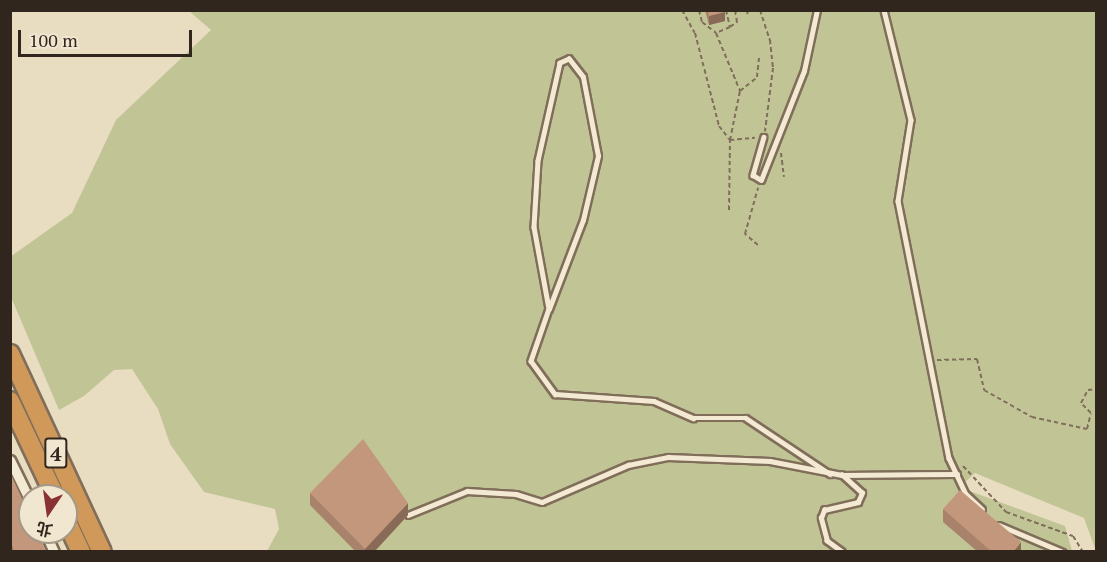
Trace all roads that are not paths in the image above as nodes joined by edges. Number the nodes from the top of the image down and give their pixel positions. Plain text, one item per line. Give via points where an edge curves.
1 (817, 10) edge
2 (884, 10) edge
3 (764, 137) road end
4 (549, 309) junction
5 (10, 354) edge
6 (10, 400) edge
7 (10, 460) edge
8 (14, 474) edge
9 (830, 474) junction
10 (957, 474) junction
11 (842, 475) junction
12 (49, 484) edge
13 (408, 515) edge
14 (988, 516) edge
15 (995, 523) edge
16 (102, 552) edge
17 (842, 552) edge
18 (1063, 552) edge

1 - 3 lane via 804,71 761,180 753,175
2 - 10 lane via 911,120 898,201 949,458
4 - 4 lane via 534,227 538,161 560,63 569,59 583,77 598,156 583,220
4 - 9 lane via 531,361 555,394 654,401 693,418 746,418
5 - 16 highway, 4
6 - 12 highway, 4
7 - 8 street
9 - 11 lane
9 - 13 lane via 770,461 668,457 628,465 542,502 516,494 468,491
10 - 11 lane
10 - 14 lane via 966,494
11 - 17 lane via 862,493 858,502 824,510 821,518 827,541
15 - 18 lane

